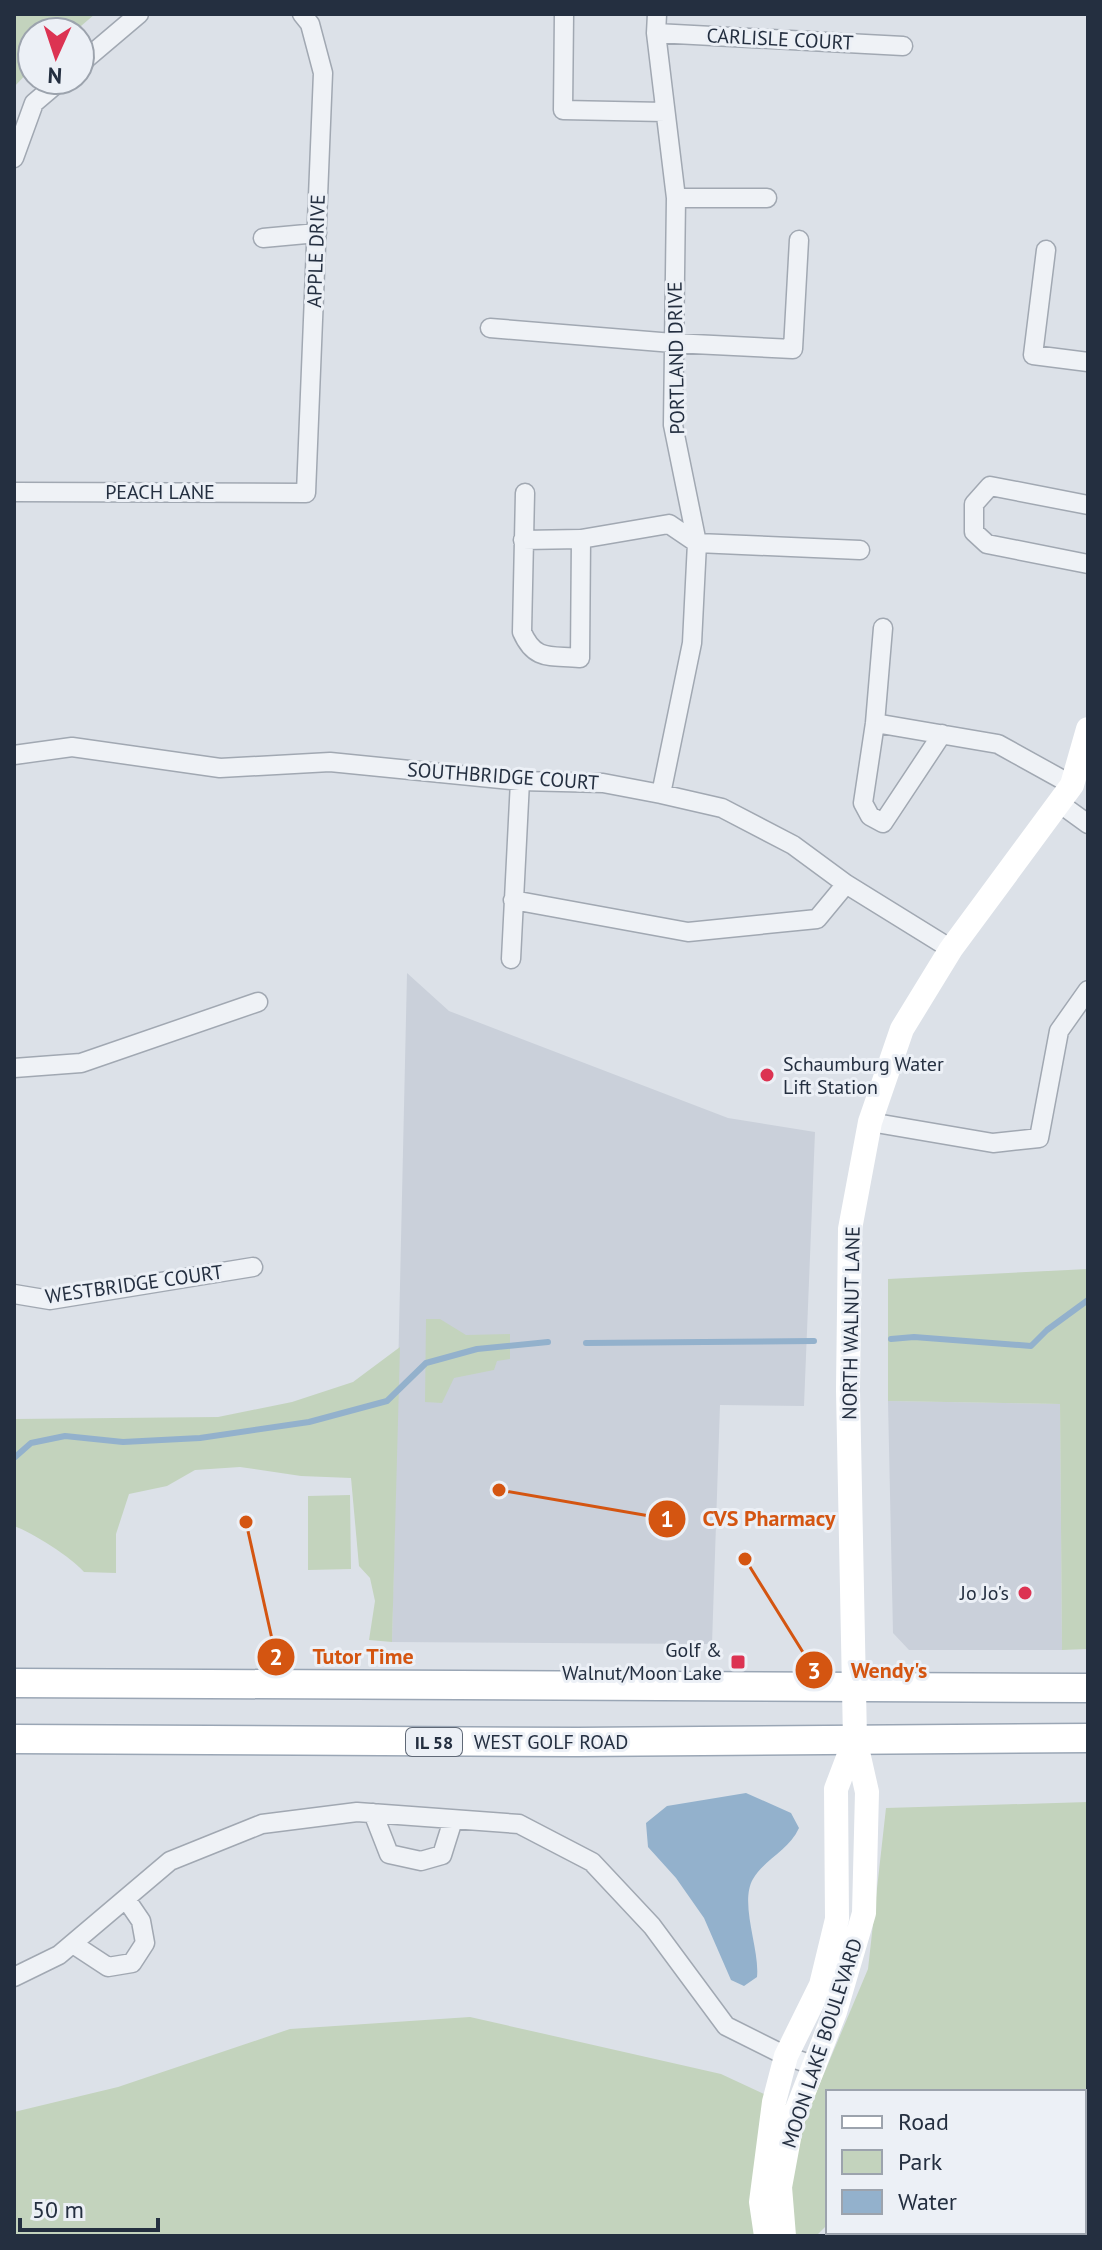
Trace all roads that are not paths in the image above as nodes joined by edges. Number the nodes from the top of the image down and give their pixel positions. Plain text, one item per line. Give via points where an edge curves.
1 (139, 14) edge
2 (302, 14) edge
3 (564, 14) edge
4 (657, 23) edge
5 (903, 46) dead end
6 (96, 50) edge
7 (42, 96) edge
8 (665, 112) junction
9 (14, 158) edge
10 (676, 198) junction
11 (767, 198) dead end
12 (317, 233) junction
13 (263, 238) dead end
14 (799, 240) dead end
15 (1046, 250) dead end
16 (490, 328) dead end
17 (673, 343) junction
18 (1088, 362) edge
19 (14, 492) edge
20 (306, 493) joint
21 (525, 493) dead end
22 (1088, 505) edge
23 (581, 539) junction
24 (523, 540) junction
25 (697, 543) junction
26 (860, 550) dead end
27 (1088, 564) edge
28 (883, 628) dead end
29 (875, 723) junction
30 (1088, 729) edge
31 (942, 734) junction
32 (14, 755) edge
33 (520, 781) junction
34 (661, 794) junction
35 (1065, 794) junction
36 (1088, 824) edge
37 (846, 884) junction
38 (513, 900) junction
39 (951, 949) junction
40 (511, 959) dead end
41 (1088, 990) edge
42 (258, 1002) dead end
43 (14, 1068) edge
44 (870, 1122) junction
45 (253, 1267) dead end
46 (14, 1294) edge
47 (14, 1683) edge
48 (1088, 1688) edge
49 (854, 1689) junction
50 (1088, 1738) edge
51 (14, 1739) edge
52 (855, 1739) junction
53 (373, 1813) junction
54 (453, 1820) junction
55 (126, 1899) junction
56 (73, 1944) junction
57 (14, 1977) edge
58 (786, 2056) junction
59 (813, 2065) junction
60 (766, 2236) edge
61 (784, 2236) edge

1 - 6 street
2 - 12 street, APPLE DRIVE via 310,24 323,73
3 - 8 street via 563,110
4 - 5 street, CARLISLE COURT
4 - 8 street, PORTLAND DRIVE
7 - 9 street via 34,103
8 - 10 street, PORTLAND DRIVE
10 - 11 street
10 - 17 street, PORTLAND DRIVE
12 - 13 street
12 - 20 street, APPLE DRIVE
14 - 17 street via 793,349
15 - 18 street via 1033,355
16 - 17 street
17 - 25 street, PORTLAND DRIVE via 673,425
19 - 20 street, PEACH LANE
21 - 24 street
22 - 27 street via 990,486 974,504 974,532 987,544
23 - 24 street
23 - 24 street via 580,658 538,654 527,644 522,632
23 - 25 street via 669,524
25 - 26 street
25 - 34 street, PORTLAND DRIVE via 692,643
28 - 29 street
29 - 31 street
29 - 31 street via 863,803 870,816 883,823
30 - 35 street, NORTH WALNUT LANE
31 - 35 street via 998,744
32 - 33 street, SOUTHBRIDGE COURT via 72,747 220,768 330,762
33 - 34 street, SOUTHBRIDGE COURT via 603,783
33 - 38 street
34 - 37 street, SOUTHBRIDGE COURT via 722,808 793,845
35 - 36 street
35 - 39 street, NORTH WALNUT LANE
37 - 38 street via 817,919 688,932
37 - 39 street, SOUTHBRIDGE COURT
38 - 40 street
39 - 44 street, NORTH WALNUT LANE via 902,1029
41 - 44 street via 1059,1031 1039,1138 993,1143
42 - 43 street via 81,1063
44 - 49 street, NORTH WALNUT LANE via 850,1229
45 - 46 street, WESTBRIDGE COURT via 50,1300
47 - 49 main road
48 - 49 main road
49 - 52 street, NORTH WALNUT LANE
50 - 52 main road, WEST GOLF ROAD / IL 58
51 - 52 main road, WEST GOLF ROAD / IL 58
52 - 58 street, MOON LAKE BOULEVARD via 836,1789 837,1919 821,1985
52 - 59 street, MOON LAKE BOULEVARD via 867,1792 864,1913
53 - 54 street
53 - 54 street via 389,1854 421,1861 442,1855
53 - 55 street via 262,1824 170,1861
54 - 58 street via 519,1824 592,1862 652,1926 726,2026
55 - 56 street
55 - 56 street via 141,1921 145,1943 132,1963 108,1967
56 - 57 street
58 - 59 street
58 - 60 street, MOON LAKE BOULEVARD via 763,2178
59 - 61 street, MOON LAKE BOULEVARD via 792,2122 780,2187

